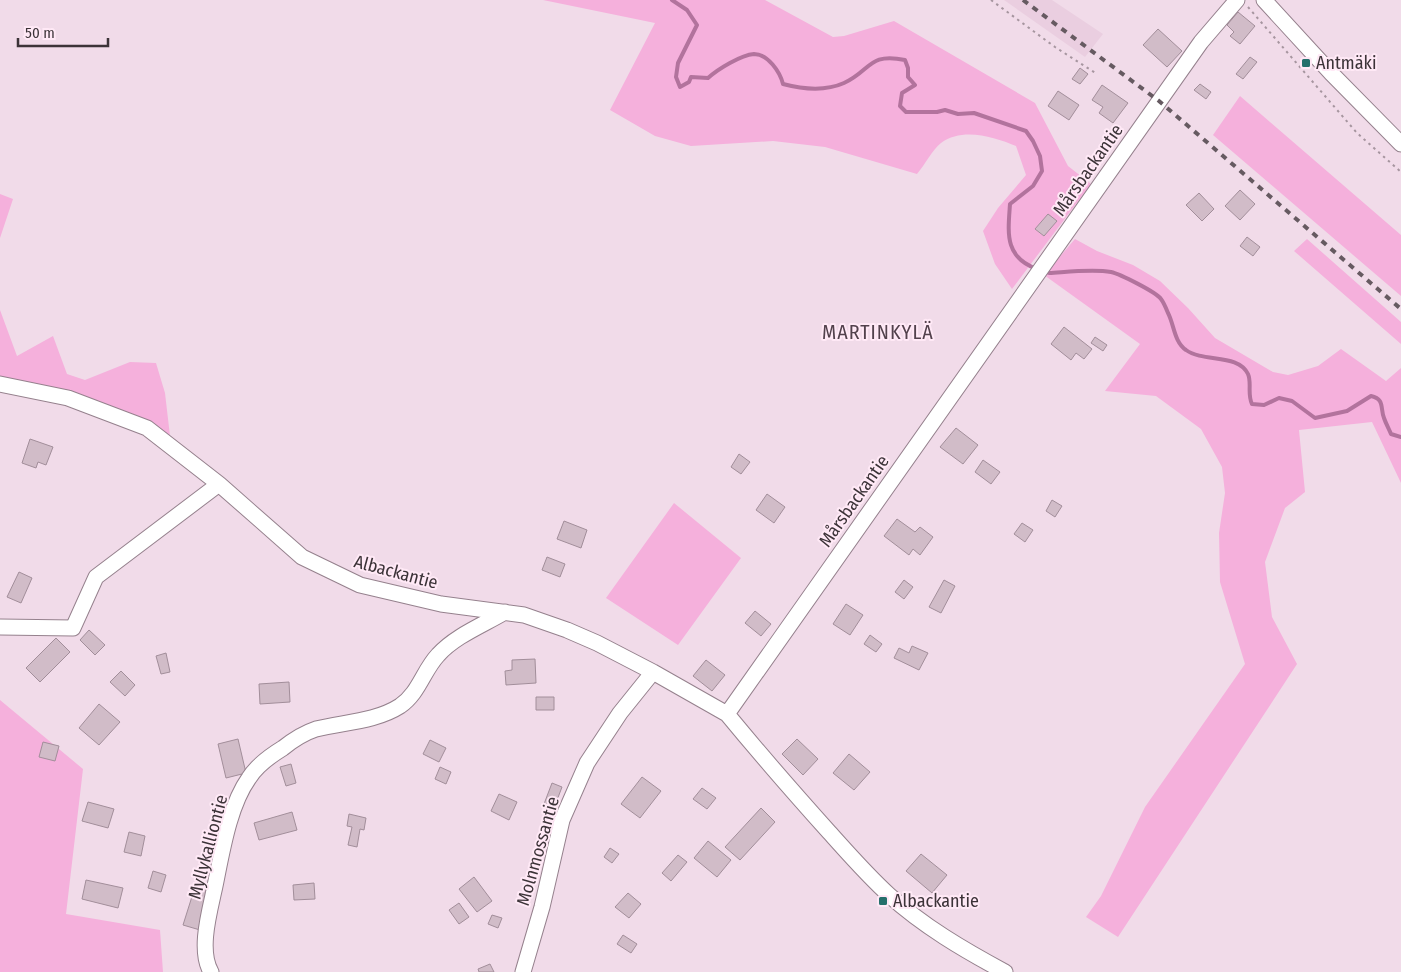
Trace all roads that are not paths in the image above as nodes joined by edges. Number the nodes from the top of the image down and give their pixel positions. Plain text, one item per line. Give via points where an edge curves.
1 (1264, 0) edge
2 (1242, 4) edge
3 (1401, 144) edge
4 (0, 384) edge
5 (219, 484) junction
6 (505, 612) junction
7 (0, 627) edge
8 (653, 672) junction
9 (727, 714) junction
10 (967, 952) junction
11 (211, 972) edge
12 (524, 972) edge
13 (982, 972) edge
14 (1005, 972) edge

1 - 3 street
2 - 9 street, Mårsbackantie via 1201,42
4 - 5 street, Albackantie via 68,398 147,428
5 - 6 street, Albackantie via 302,558 360,586 442,604
5 - 7 street via 96,577 73,628
6 - 8 street, Albackantie via 567,630
6 - 11 street, Myllykalliontie via 447,646 414,693 401,705 370,719 314,730 298,737 267,758 249,777 232,815 206,932 206,954
8 - 9 street, Albackantie
8 - 12 street, Molnmossantie via 620,713 587,763 562,820
9 - 10 street via 775,773 866,873 896,901
10 - 13 street
10 - 14 street

